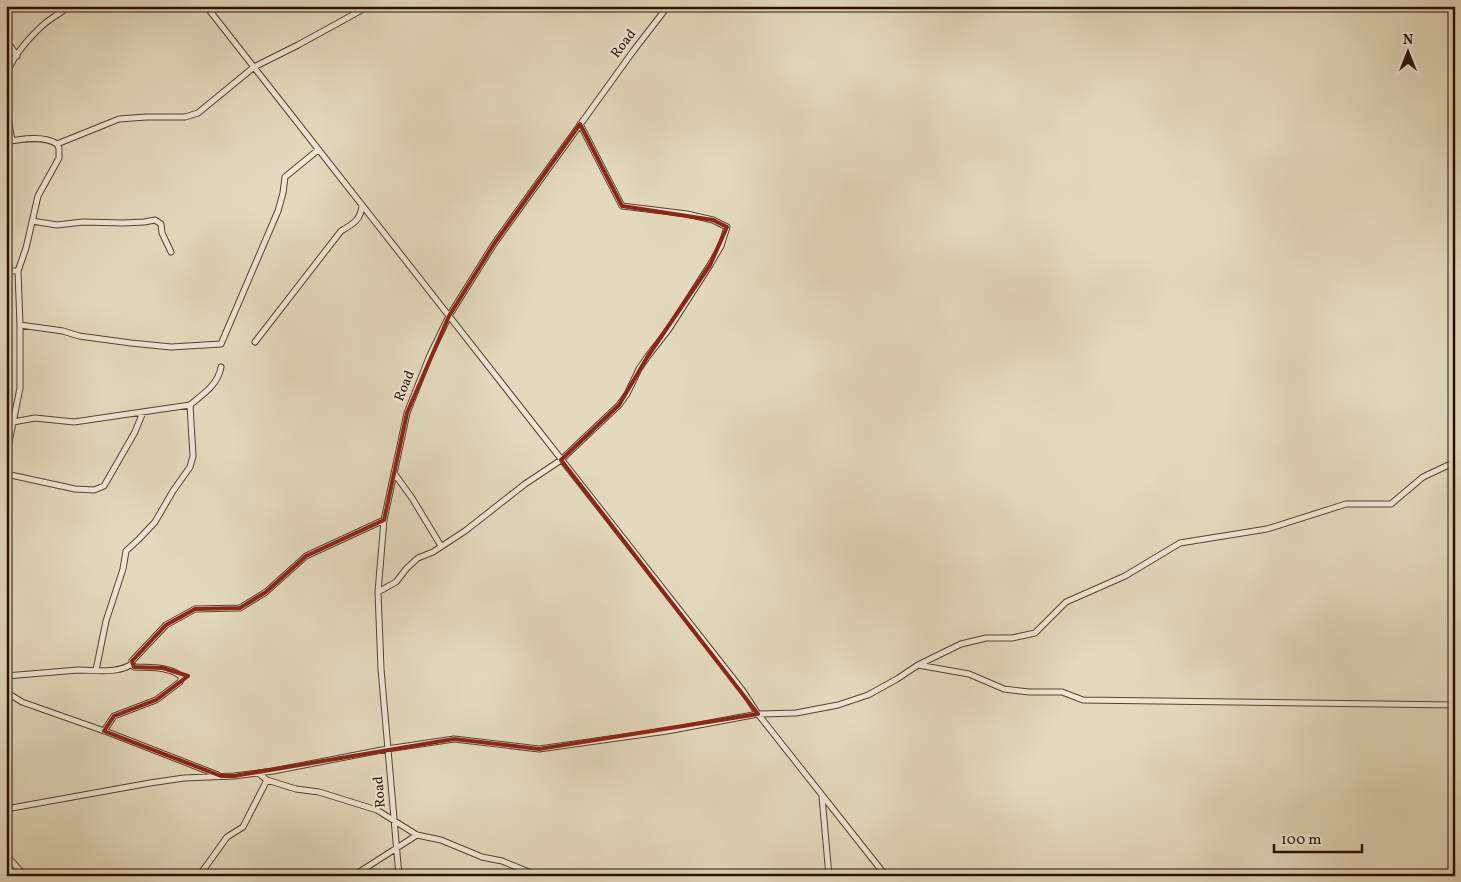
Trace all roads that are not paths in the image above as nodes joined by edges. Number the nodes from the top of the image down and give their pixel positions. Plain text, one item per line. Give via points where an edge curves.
1 (69, 6) edge
2 (206, 6) edge
3 (369, 6) edge
4 (668, 6) edge
5 (6, 43) edge
6 (17, 56) junction
7 (254, 67) junction
8 (6, 76) edge
9 (6, 105) edge
10 (580, 124) junction
11 (9, 142) edge
12 (57, 144) junction
13 (318, 150) junction
14 (362, 205) junction
15 (32, 221) junction
16 (171, 252) dead end
17 (18, 271) junction
18 (6, 273) edge
19 (449, 316) junction
20 (20, 324) junction
21 (255, 342) dead end
22 (221, 367) dead end
23 (190, 405) junction
24 (143, 412) junction
25 (13, 422) junction
26 (6, 457) edge
27 (561, 460) junction
28 (1455, 462) edge
29 (394, 473) junction
30 (6, 474) edge
31 (384, 520) junction
32 (441, 546) junction
33 (378, 592) junction
34 (132, 664) junction
35 (918, 665) junction
36 (96, 670) junction
37 (6, 676) edge
38 (6, 692) edge
39 (1455, 705) edge
40 (758, 714) junction
41 (104, 731) junction
42 (387, 749) junction
43 (257, 773) junction
44 (221, 776) junction
45 (268, 780) junction
46 (822, 796) junction
47 (6, 809) edge
48 (394, 821) junction
49 (417, 835) junction
50 (396, 847) junction
51 (6, 855) edge
52 (25, 876) edge
53 (199, 876) edge
54 (353, 876) edge
55 (399, 876) edge
56 (544, 876) edge
57 (829, 876) edge
58 (886, 876) edge

1 - 6 street via 43,25
2 - 7 street
3 - 7 street
4 - 10 street, Road
5 - 6 street
6 - 8 street
7 - 12 street via 192,116 120,119
7 - 13 street
9 - 11 street
10 - 19 street, Road via 494,244
10 - 27 street via 622,206 687,214 727,227 710,266 639,369 627,394
11 - 12 street via 38,140
12 - 15 street via 59,158 41,189
13 - 14 street
13 - 20 street via 285,177 278,211 221,344 171,347 79,336
14 - 19 street
14 - 21 street via 361,214 341,231
15 - 16 street via 57,225 154,220 161,224
15 - 17 street
17 - 18 street
17 - 20 street
19 - 27 street
19 - 29 street, Road via 407,413
20 - 25 street via 20,388
22 - 23 street via 220,377 213,386
23 - 24 street
23 - 36 street via 193,456 190,467 155,522 126,550
24 - 25 street via 74,422 35,418
24 - 30 street via 104,486 94,490 75,489
25 - 26 street
27 - 32 street
27 - 40 street
28 - 35 street via 1423,477 1391,504 1346,504 1267,529 1180,543 1125,576 1066,602 1035,633 961,644
29 - 31 street, Road
29 - 32 street
31 - 33 street, Road
31 - 34 street via 306,556 266,592 240,608 195,609 166,625
32 - 33 street via 418,558 396,582
33 - 42 street, Road
34 - 36 street via 126,668
34 - 41 street via 134,667 163,668 182,677 156,700 114,716
35 - 39 street via 970,674 1004,689 1062,692 1083,700
35 - 40 street via 868,695 838,705 796,713
36 - 37 street
38 - 41 street via 22,702
40 - 42 street via 539,749 454,738
40 - 46 street
41 - 44 street
42 - 43 street
42 - 48 street, Road
43 - 44 street
43 - 45 street
44 - 47 street via 150,782
45 - 48 street via 344,798 378,810
45 - 53 street via 243,826 227,837
46 - 57 street
46 - 58 street
48 - 49 street
48 - 50 street, Road
49 - 50 street
49 - 56 street via 441,840 482,857
50 - 54 street
50 - 55 street, Road
51 - 52 street

